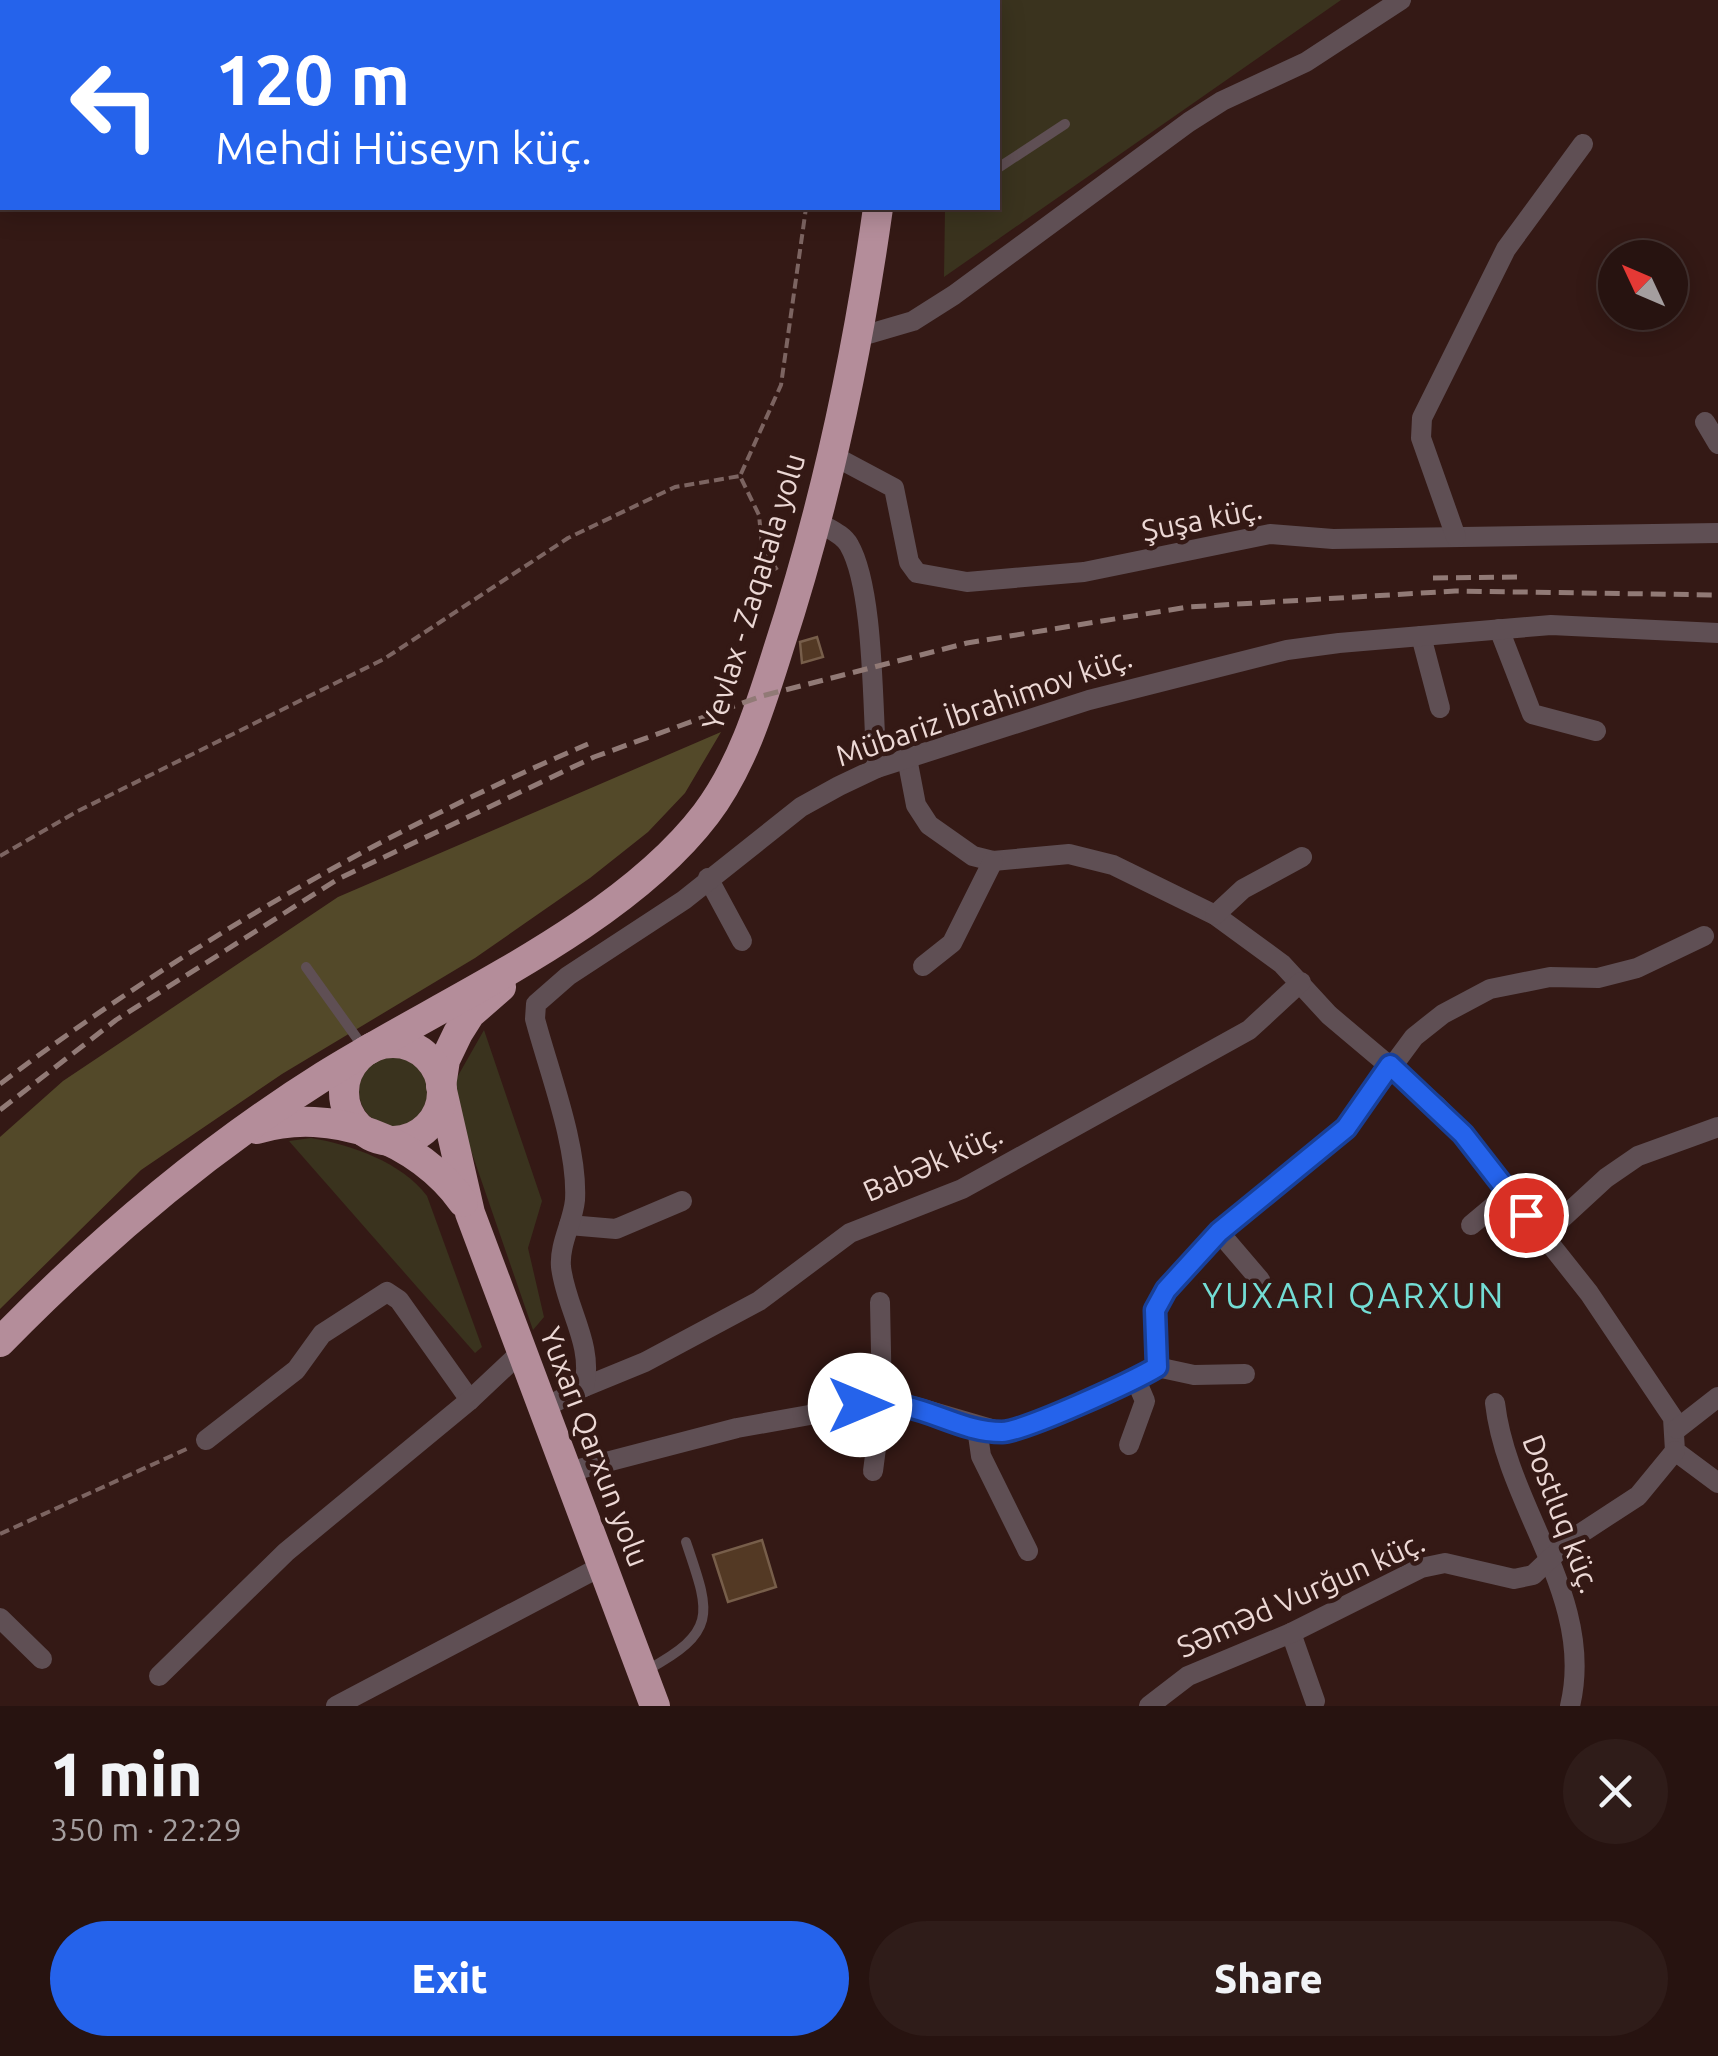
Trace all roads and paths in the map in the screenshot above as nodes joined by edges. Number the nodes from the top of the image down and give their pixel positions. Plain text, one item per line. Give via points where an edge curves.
1 (1401, 0) edge
2 (1066, 124) dead end
3 (1583, 144) dead end
4 (1000, 167) edge
5 (806, 210) edge
6 (883, 210) edge
7 (855, 338) junction
8 (1705, 422) dead end
9 (1718, 444) edge
10 (834, 456) junction
11 (740, 476) junction
12 (818, 522) junction
13 (1715, 528) edge
14 (1456, 537) junction
15 (797, 592) junction
16 (1499, 629) junction
17 (1718, 633) edge
18 (1421, 636) junction
19 (1440, 708) dead end
20 (1596, 731) dead end
21 (908, 758) junction
22 (877, 768) junction
23 (0, 856) edge
24 (1302, 857) dead end
25 (993, 861) junction
26 (708, 878) junction
27 (1215, 915) junction
28 (572, 929) junction
29 (1704, 936) dead end
30 (742, 941) dead end
31 (922, 966) dead end
32 (306, 968) dead end
33 (1301, 982) junction
34 (366, 1051) junction
35 (1390, 1065) junction
36 (442, 1086) junction
37 (1718, 1127) edge
38 (237, 1135) junction
39 (377, 1138) junction
40 (1508, 1194) junction
41 (682, 1201) dead end
42 (470, 1212) junction
43 (568, 1225) junction
44 (1471, 1225) dead end
45 (1219, 1232) junction
46 (1543, 1236) junction
47 (1260, 1280) dead end
48 (880, 1302) dead end
49 (0, 1342) edge
50 (520, 1352) junction
51 (1157, 1367) junction
52 (1245, 1374) dead end
53 (1136, 1380) junction
54 (584, 1387) junction
55 (1718, 1397) edge
56 (470, 1400) junction
57 (882, 1402) junction
58 (1495, 1403) dead end
59 (542, 1409) junction
60 (977, 1428) junction
61 (1677, 1428) junction
62 (206, 1440) joint
63 (1129, 1445) dead end
64 (1675, 1451) junction
65 (873, 1470) dead end
66 (568, 1472) junction
67 (1718, 1483) edge
68 (0, 1534) edge
69 (686, 1542) dead end
70 (1028, 1551) dead end
71 (1550, 1561) junction
72 (602, 1566) junction
73 (0, 1618) edge
74 (1291, 1632) junction
75 (42, 1660) dead end
76 (642, 1673) junction
77 (159, 1676) dead end
78 (1315, 1701) dead end
79 (336, 1706) edge
80 (655, 1706) edge
81 (1149, 1706) edge
82 (1570, 1706) edge

1 - 7 street via 1306,62 1189,122 913,321
2 - 4 lane
3 - 14 street via 1506,249 1422,418 1421,438
5 - 11 path via 781,386
6 - 7 highway, Yevlax - Zaqatala yolu
7 - 10 highway, Yevlax - Zaqatala yolu
8 - 9 street
10 - 12 highway, Yevlax - Zaqatala yolu
10 - 14 street, Şuşa küç. via 894,488 910,562 933,579 1084,572 1270,534
11 - 15 path via 759,515 762,546
11 - 23 path via 676,487 568,538 384,659
12 - 15 highway, Yevlax - Zaqatala yolu
12 - 22 street via 849,545 857,568
13 - 14 street, Şuşa küç.
15 - 28 highway, Yevlax - Zaqatala yolu via 746,740 708,812 652,870
16 - 17 street, Mübariz İbrahimov küç.
16 - 18 street, Mübariz İbrahimov küç.
16 - 20 street via 1532,714
18 - 19 street
18 - 21 street, Mübariz İbrahimov küç. via 1287,650 1147,682
21 - 22 street, Mübariz İbrahimov küç.
21 - 25 street via 916,805 929,825 973,856
22 - 26 street, Mübariz İbrahimov küç. via 801,808
24 - 27 street via 1244,889
25 - 27 street via 1070,854 1113,865
25 - 31 street via 952,942
26 - 30 street
26 - 43 street, Mübariz İbrahimov küç. via 536,1004 573,1172
27 - 33 street via 1254,939
28 - 34 highway
28 - 36 highway via 470,1014 445,1060
29 - 35 street via 1637,968 1598,978 1550,977 1490,990 1442,1014
32 - 34 lane
33 - 35 street via 1329,1015
33 - 54 street, Babək küç. via 1249,1030 962,1189 850,1233 759,1301
34 - 36 highway via 386,1043 418,1050
34 - 38 highway
34 - 39 highway via 346,1077 344,1098 358,1127
35 - 40 street via 1463,1134
35 - 45 street via 1346,1128
36 - 39 highway via 434,1118 419,1133
36 - 42 highway
37 - 46 street via 1638,1156
38 - 39 highway via 299,1120
38 - 49 highway via 114,1234
39 - 42 highway via 427,1160
40 - 44 street
40 - 46 street
41 - 43 street via 616,1229
42 - 50 highway, Yuxarı Qarxun yolu
43 - 54 street, Mübariz İbrahimov küç. via 561,1268 587,1355
45 - 47 street
45 - 51 street via 1155,1310
46 - 61 street via 1589,1293
48 - 57 street
50 - 56 street
50 - 59 highway, Yuxarı Qarxun yolu
51 - 52 street via 1194,1376
51 - 53 street
53 - 60 street via 1026,1427
53 - 63 street via 1145,1400
54 - 59 street
55 - 61 street
56 - 62 street via 387,1292 322,1334 296,1370
56 - 77 street via 286,1552
57 - 60 street
57 - 65 street
57 - 66 street via 737,1428
58 - 71 street, Dostluq küç. via 1515,1489
59 - 66 highway, Yuxarı Qarxun yolu
60 - 70 street via 981,1456
61 - 64 street
62 - 68 path
64 - 67 street
64 - 71 street, Səməd Vurğun küç. via 1638,1496 1577,1534
66 - 72 highway, Yuxarı Qarxun yolu
69 - 76 lane via 706,1602 706,1624 684,1650
71 - 74 street, Səməd Vurğun küç. via 1522,1578 1468,1564 1421,1568
71 - 82 street, Dostluq küç. via 1560,1577 1576,1654
72 - 76 highway, Yuxarı Qarxun yolu
72 - 79 street
73 - 75 street
74 - 78 street
74 - 81 street, Səməd Vurğun küç. via 1188,1676
76 - 80 highway, Yuxarı Qarxun yolu

